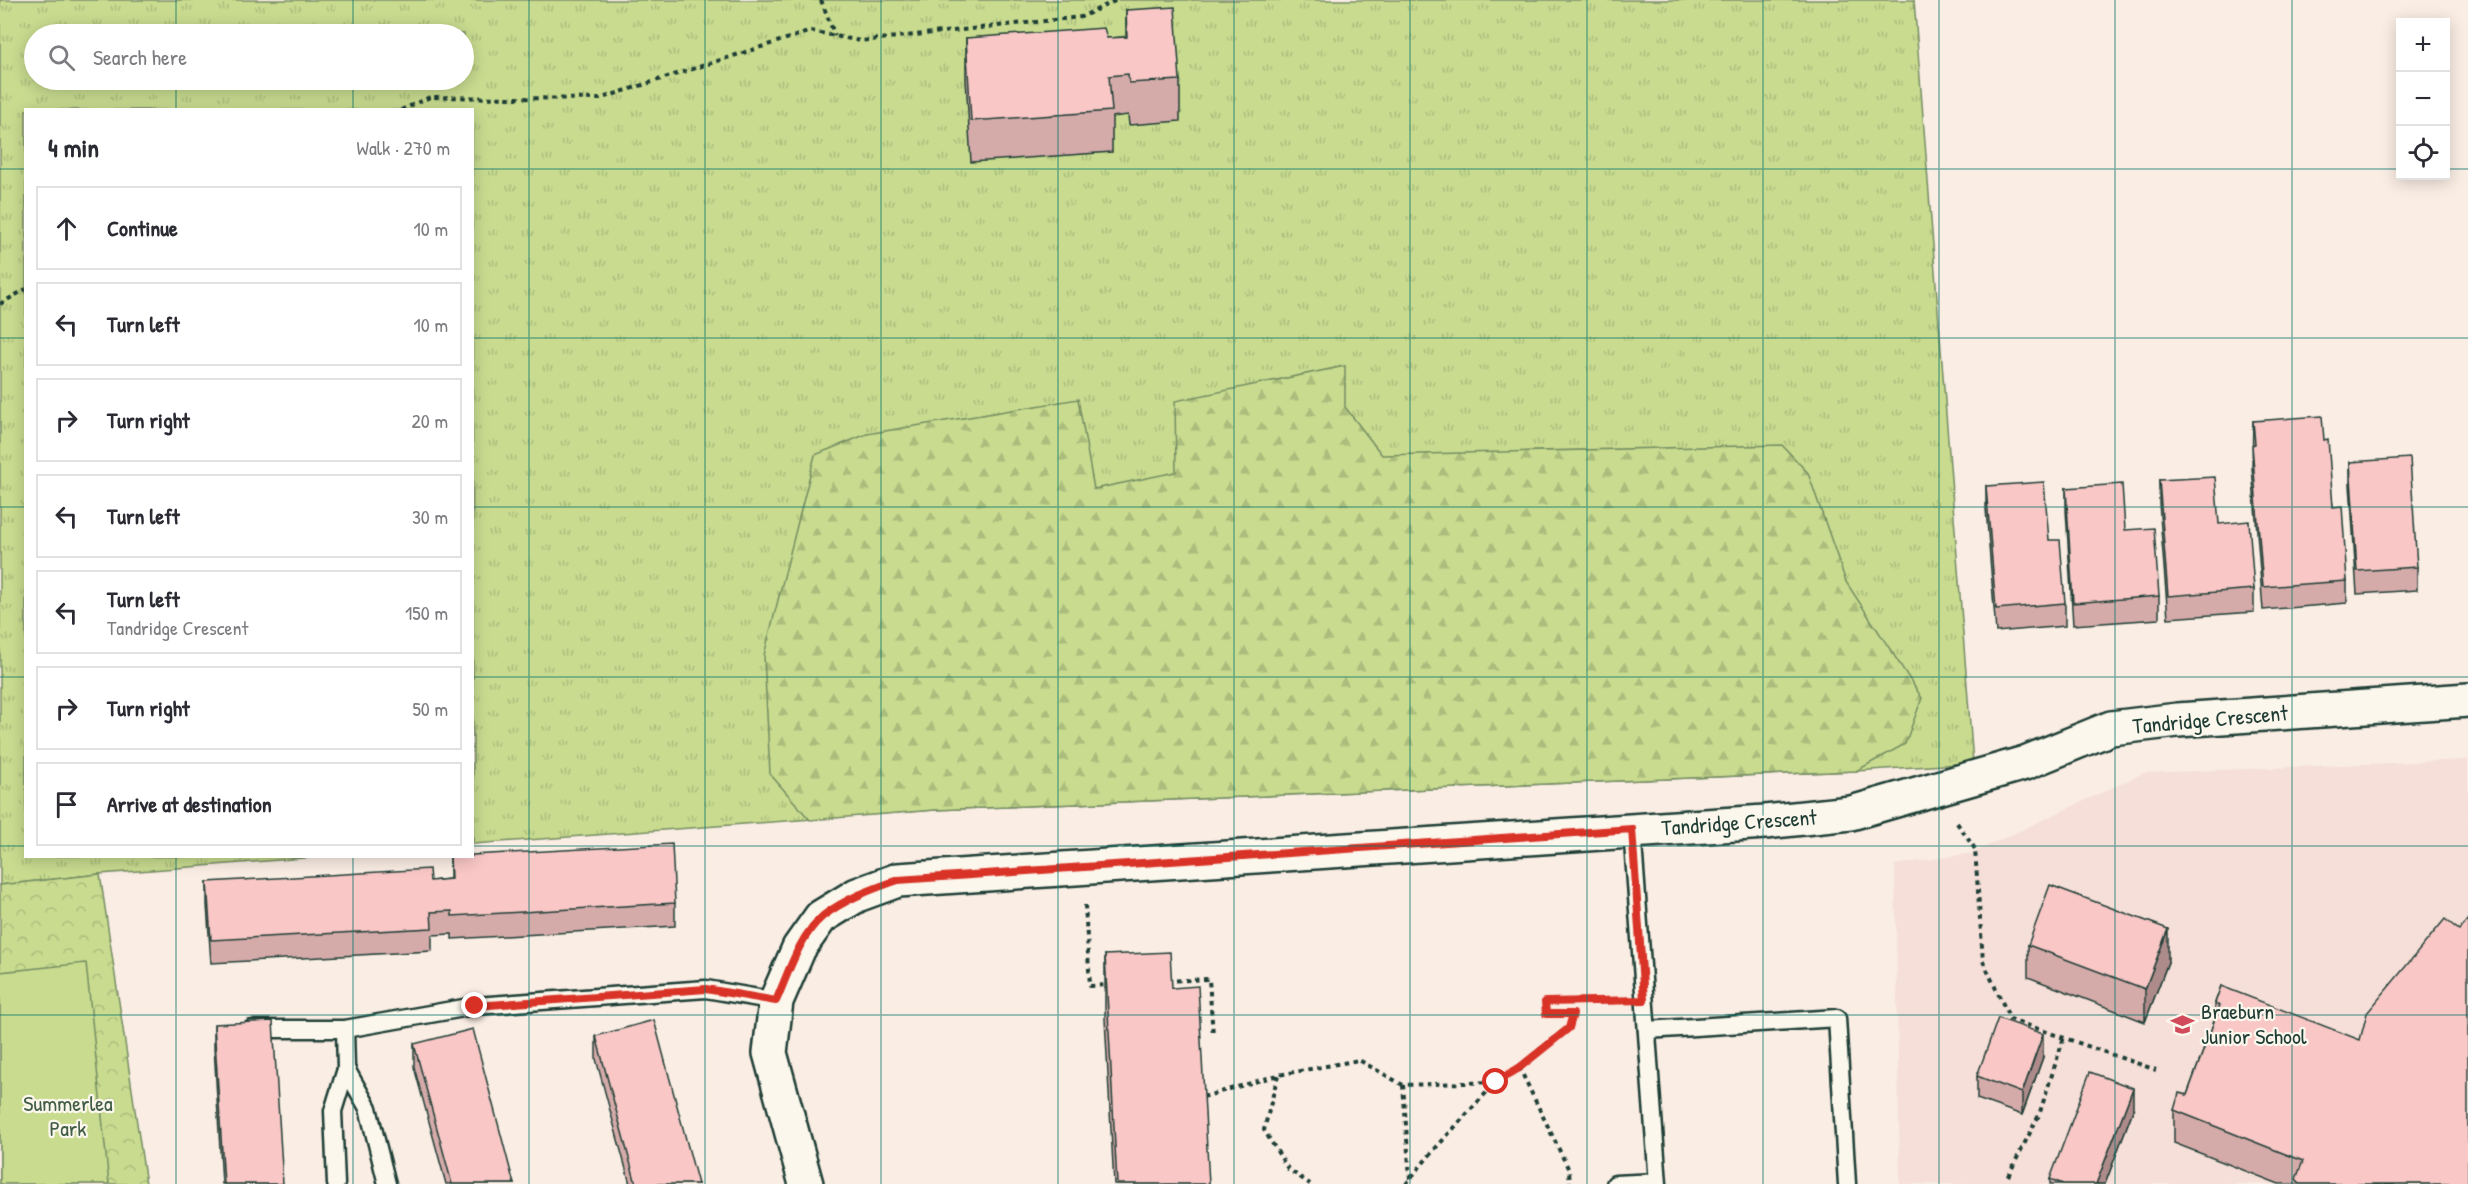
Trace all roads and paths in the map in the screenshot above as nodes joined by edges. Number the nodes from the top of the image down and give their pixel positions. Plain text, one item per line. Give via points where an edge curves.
1 (821, 0) edge
2 (1116, 0) edge
3 (835, 36) junction
4 (405, 108) edge
5 (24, 290) edge
6 (0, 304) edge
7 (2468, 700) edge
8 (1934, 789) junction
9 (1632, 829) junction
10 (1082, 868) junction
11 (1161, 982) edge
12 (1114, 985) edge
13 (1644, 1000) junction
14 (776, 1001) junction
15 (238, 1029) edge
16 (345, 1029) junction
17 (1647, 1030) junction
18 (1213, 1035) dead end
19 (2064, 1037) junction
20 (1519, 1068) junction
21 (346, 1069) junction
22 (2156, 1070) dead end
23 (1278, 1075) junction
24 (1496, 1082) junction
25 (1402, 1085) junction
26 (1203, 1097) edge
27 (2008, 1176) dead end
28 (1408, 1182) edge
29 (1657, 1183) edge
30 (336, 1184) edge
31 (387, 1184) edge
32 (806, 1184) edge
33 (1310, 1184) edge
34 (1570, 1184) edge
35 (1615, 1184) edge
36 (1847, 1184) edge

1 - 3 path
2 - 3 path via 1081,17 860,41
3 - 4 path via 811,31 599,99 430,97
5 - 6 path
7 - 8 street, Tandridge Crescent via 2111,728 2025,763
8 - 9 street, Tandridge Crescent via 1851,813
8 - 19 path via 1975,849 1983,961 2010,1019
9 - 10 street, Tandridge Crescent
9 - 13 lane
10 - 12 path via 1090,986
10 - 14 street, Tandridge Crescent via 898,880 857,895 821,917 799,948
11 - 18 path via 1209,979
13 - 17 lane
13 - 20 path via 1545,1002 1546,1014 1573,1014 1569,1028
14 - 16 lane via 706,989 475,1006
14 - 32 street, Tandridge Crescent via 770,1053
15 - 16 lane
16 - 21 lane
17 - 29 lane
17 - 36 lane via 1837,1018
19 - 22 path
19 - 27 path via 2039,1115
20 - 24 path
20 - 34 path via 1569,1170
21 - 30 lane via 333,1111
21 - 31 lane via 368,1108
23 - 25 path via 1359,1060
23 - 26 path
23 - 33 path via 1264,1130 1288,1169
24 - 25 path
24 - 28 path via 1432,1150
25 - 28 path
29 - 35 lane

